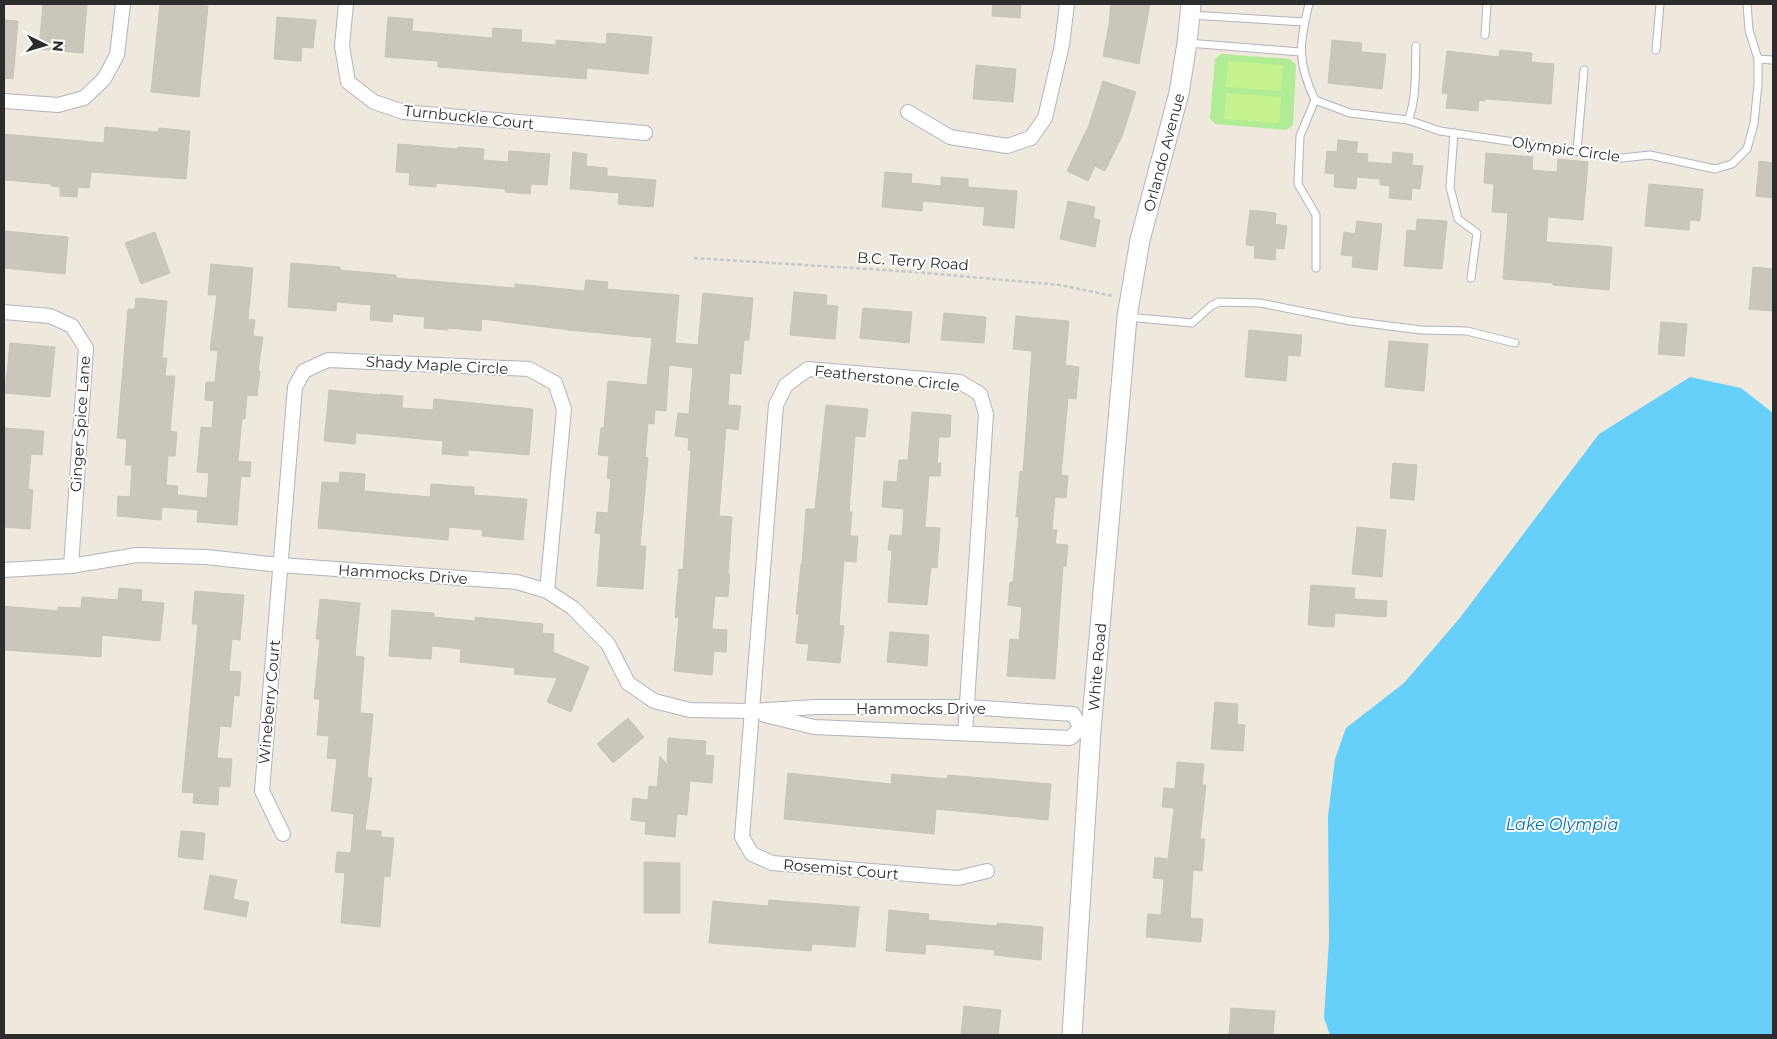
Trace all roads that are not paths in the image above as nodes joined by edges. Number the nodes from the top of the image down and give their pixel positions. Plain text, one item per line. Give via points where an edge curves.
1 (123, 4) edge
2 (346, 4) edge
3 (1066, 4) edge
4 (1309, 4) edge
5 (1487, 4) edge
6 (1660, 4) edge
7 (1747, 4) edge
8 (1191, 10) edge
9 (1304, 22) junction
10 (1484, 35) dead end
11 (1187, 43) junction
12 (1416, 46) dead end
13 (1656, 50) dead end
14 (1300, 52) junction
15 (1758, 60) junction
16 (1773, 60) edge
17 (1584, 70) dead end
18 (1315, 100) junction
19 (4, 101) edge
20 (908, 112) dead end
21 (1408, 120) junction
22 (645, 133) dead end
23 (1454, 133) junction
24 (1577, 151) junction
25 (1316, 268) dead end
26 (1471, 278) dead end
27 (1128, 308) junction
28 (4, 312) edge
29 (1515, 343) dead end
30 (280, 565) junction
31 (71, 566) junction
32 (4, 570) edge
33 (546, 591) junction
34 (967, 706) junction
35 (752, 711) junction
36 (1086, 729) junction
37 (965, 733) junction
38 (283, 834) dead end
39 (986, 871) dead end
40 (1072, 1035) edge

1 - 19 street via 117,55 104,79 84,98 58,105
2 - 22 street, Turnbuckle Court via 342,46 348,82 374,102 404,112
3 - 20 street via 1062,45 1045,118 1031,138 1007,146 950,137
4 - 9 lane
5 - 10 lane
6 - 13 lane
7 - 15 lane, Olympic Circle via 1749,30
8 - 9 lane
8 - 11 street, Orlando Avenue
9 - 14 lane
11 - 14 lane
11 - 27 street, Orlando Avenue via 1179,93 1140,240
12 - 21 lane via 1413,98
14 - 18 lane via 1305,80
15 - 16 lane
15 - 24 lane, Olympic Circle via 1752,132 1747,149 1732,164 1715,169 1650,156 1622,158
17 - 24 lane
18 - 21 lane, Olympic Circle via 1350,113
18 - 25 lane via 1300,136 1298,184 1316,215
21 - 23 lane, Olympic Circle
23 - 24 lane, Olympic Circle
23 - 26 lane via 1450,187 1458,219 1477,233
27 - 29 lane via 1192,323 1219,302 1260,303 1350,321 1421,330 1467,331
27 - 36 street, White Road
28 - 31 street, Ginger Spice Lane via 50,316 72,326 86,348
30 - 31 street, Hammocks Drive via 206,557 137,555
30 - 33 street, Hammocks Drive via 517,582
30 - 33 street, Shady Maple Circle via 295,387 304,371 328,360 529,369 555,383 564,409
30 - 38 street, Wineberry Court via 262,791
31 - 32 street, Hammocks Drive
33 - 35 street, Hammocks Drive via 573,608 608,644 628,683 654,701 690,710
34 - 35 street, Hammocks Drive via 816,707
34 - 35 street, Featherstone Circle via 986,414 980,394 960,382 808,369 786,385 776,405
34 - 36 street, Hammocks Drive via 1073,714
34 - 37 street, Featherstone Circle
35 - 37 street, Hammocks Drive via 814,727
35 - 39 street, Rosemist Court via 742,837 752,854 772,863 958,878
36 - 37 street, Hammocks Drive via 1070,738
36 - 40 street, White Road

